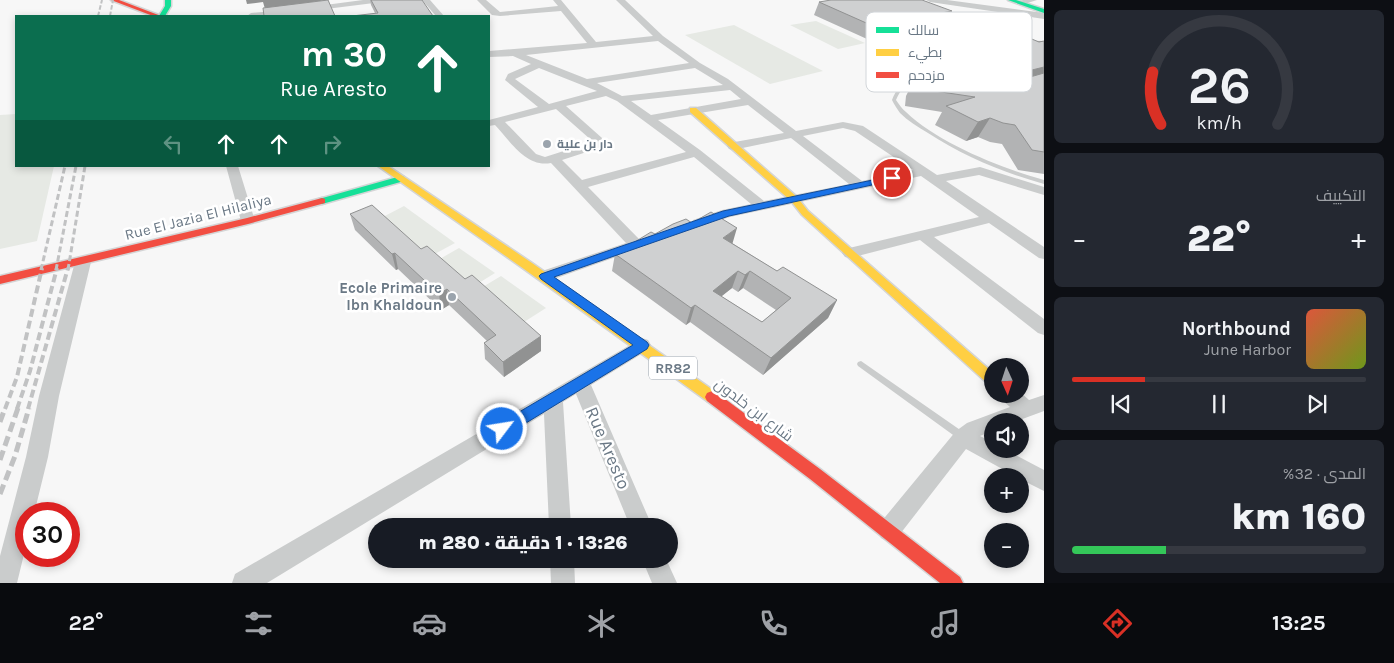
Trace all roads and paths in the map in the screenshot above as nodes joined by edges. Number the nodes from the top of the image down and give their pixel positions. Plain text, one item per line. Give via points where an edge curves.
1 (168, 0) edge
2 (382, 0) edge
3 (426, 0) edge
4 (481, 0) edge
5 (557, 0) edge
6 (620, 0) edge
7 (930, 0) edge
8 (1033, 0) edge
9 (1016, 1) edge
10 (118, 2) edge
11 (148, 4) edge
12 (564, 8) junction
13 (1044, 10) edge
14 (1016, 12) edge
15 (157, 15) edge
16 (163, 15) edge
17 (259, 15) edge
18 (439, 15) edge
19 (660, 38) junction
20 (594, 45) junction
21 (514, 53) junction
22 (490, 54) edge
23 (539, 64) junction
24 (697, 64) junction
25 (586, 82) junction
26 (732, 87) junction
27 (607, 92) junction
28 (898, 92) edge
29 (621, 100) junction
30 (750, 102) junction
31 (552, 106) junction
32 (693, 110) junction
33 (647, 119) junction
34 (493, 122) edge
35 (793, 134) junction
36 (733, 146) junction
37 (696, 153) junction
38 (554, 159) junction
39 (232, 167) edge
40 (383, 167) edge
41 (929, 175) junction
42 (402, 180) junction
43 (580, 185) junction
44 (859, 185) junction
45 (1042, 189) edge
46 (794, 199) junction
47 (762, 206) junction
48 (991, 218) junction
49 (248, 221) junction
50 (681, 229) edge
51 (921, 234) junction
52 (654, 238) edge
53 (636, 245) junction
54 (850, 253) junction
55 (1044, 254) edge
56 (83, 262) junction
57 (545, 276) junction
58 (0, 280) edge
59 (1044, 328) edge
60 (642, 345) junction
61 (861, 364) dead end
62 (984, 372) edge
63 (580, 382) junction
64 (553, 399) junction
65 (1035, 406) edge
66 (1015, 413) edge
67 (984, 425) edge
68 (963, 437) junction
69 (1044, 480) edge
70 (560, 518) edge
71 (638, 518) edge
72 (890, 530) junction
73 (562, 568) edge
74 (658, 568) edge
75 (5, 583) edge
76 (244, 583) edge
77 (563, 583) edge
78 (664, 583) edge
79 (954, 583) edge

1 - 16 street
2 - 17 street
3 - 18 street
4 - 12 street via 500,14
5 - 12 street
6 - 19 street
7 - 14 street
8 - 9 street
9 - 13 street
10 - 11 street
11 - 15 street
12 - 20 street
19 - 20 street
19 - 24 street
20 - 21 street
21 - 22 street
21 - 23 street
23 - 25 street
23 - 31 street via 512,76 510,80
24 - 25 street
24 - 26 street
25 - 27 street
26 - 29 street
26 - 30 street
27 - 29 street
27 - 31 street
28 - 45 lane via 894,100 897,106 917,124
29 - 33 street
30 - 32 street
30 - 35 street
31 - 34 street
31 - 38 street via 593,135 596,142
32 - 33 street
32 - 36 street
33 - 37 street
34 - 38 street via 532,157 544,161
35 - 36 street
35 - 41 street via 854,126
35 - 44 street
36 - 46 street
37 - 43 street
37 - 47 street
38 - 43 street
39 - 49 street
40 - 42 street, شارع ابن خلدون / RR82
41 - 44 street
41 - 45 street via 980,171
41 - 48 street
42 - 49 street, Rue El Jazia El Hilaliya
42 - 57 street, شارع ابن خلدون / RR82
43 - 53 street
44 - 46 street
46 - 47 street
46 - 54 street via 804,213
47 - 50 street via 727,213
48 - 51 street
48 - 55 street
49 - 56 street, Rue El Jazia El Hilaliya
51 - 54 street
51 - 59 street
52 - 53 street
53 - 57 street
54 - 62 street
56 - 58 street, Rue El Jazia El Hilaliya
56 - 75 street
57 - 60 street, شارع ابن خلدون / RR82
60 - 63 street
60 - 72 street, شارع ابن خلدون / RR82
61 - 68 lane
63 - 64 street
63 - 71 street, Rue Aresto
64 - 70 street
64 - 76 street
65 - 66 street
67 - 68 street
68 - 69 street
68 - 72 street
72 - 79 street, شارع ابن خلدون / RR82
73 - 77 street
74 - 78 street

